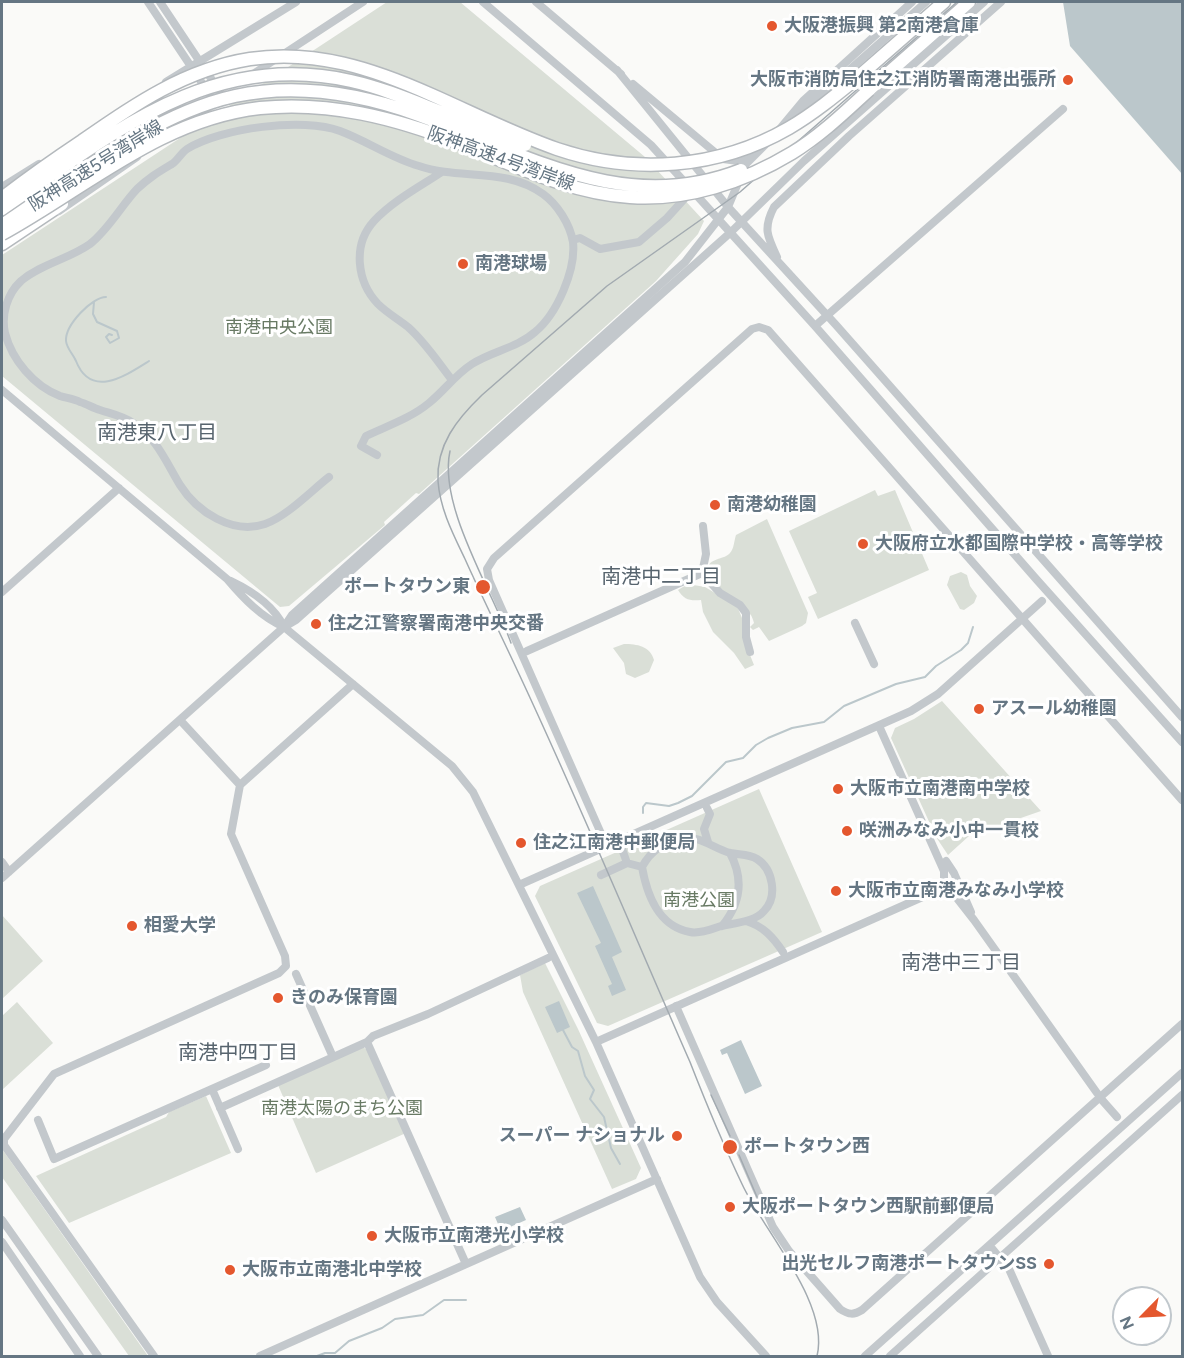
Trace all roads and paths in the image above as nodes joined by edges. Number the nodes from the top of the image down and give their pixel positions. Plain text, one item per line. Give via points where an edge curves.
1 (148, 2) edge
2 (160, 2) edge
3 (296, 2) edge
4 (363, 2) edge
5 (483, 2) edge
6 (536, 2) edge
7 (910, 2) edge
8 (926, 2) edge
9 (944, 2) edge
10 (969, 2) edge
11 (984, 2) edge
12 (1000, 2) edge
13 (199, 62) junction
14 (191, 67) junction
15 (617, 70) junction
16 (857, 78) junction
17 (869, 90) junction
18 (222, 95) junction
19 (214, 101) junction
20 (1063, 109) dead end
21 (186, 123) junction
22 (772, 139) junction
23 (752, 156) junction
24 (40, 164) junction
25 (441, 172) junction
26 (2, 187) edge
27 (2, 193) edge
28 (686, 197) dead end
29 (2, 198) edge
30 (728, 207) junction
31 (2, 209) edge
32 (719, 219) junction
33 (741, 222) junction
34 (2, 225) edge
35 (731, 232) junction
36 (2, 234) edge
37 (573, 240) junction
38 (2, 244) edge
39 (2, 249) edge
40 (782, 266) junction
41 (2, 313) edge
42 (827, 316) junction
43 (815, 326) junction
44 (452, 380) junction
45 (2, 390) edge
46 (376, 455) dead end
47 (328, 477) dead end
48 (119, 488) junction
49 (702, 526) dead end
50 (702, 573) junction
51 (2, 592) edge
52 (1042, 601) dead end
53 (1022, 619) junction
54 (855, 623) dead end
55 (284, 627) junction
56 (527, 651) dead end
57 (750, 652) dead end
58 (874, 664) dead end
59 (353, 684) junction
60 (1182, 717) edge
61 (180, 720) junction
62 (879, 726) junction
63 (1182, 742) edge
64 (240, 785) junction
65 (1182, 800) edge
66 (707, 808) dead end
67 (704, 830) junction
68 (693, 837) junction
69 (708, 842) junction
70 (621, 846) dead end
71 (607, 847) junction
72 (730, 853) junction
73 (946, 861) dead end
74 (2, 862) edge
75 (627, 863) junction
76 (642, 867) junction
77 (5, 875) edge
78 (601, 875) dead end
79 (519, 885) junction
80 (949, 888) dead end
81 (974, 920) junction
82 (745, 921) junction
83 (721, 926) junction
84 (783, 952) dead end
85 (548, 958) dead end
86 (296, 974) dead end
87 (676, 1006) junction
88 (1182, 1024) edge
89 (368, 1042) junction
90 (596, 1042) junction
91 (333, 1058) junction
92 (266, 1065) dead end
93 (1182, 1073) edge
94 (212, 1089) junction
95 (1182, 1095) edge
96 (220, 1108) junction
97 (1117, 1118) dead end
98 (38, 1120) dead end
99 (238, 1149) dead end
100 (657, 1179) junction
101 (2, 1220) edge
102 (2, 1242) edge
103 (990, 1246) junction
104 (1001, 1258) junction
105 (466, 1264) junction
106 (900, 1347) junction
107 (80, 1356) edge
108 (98, 1356) edge
109 (154, 1356) edge
110 (260, 1356) edge
111 (766, 1356) edge
112 (865, 1356) edge
113 (890, 1356) edge
114 (904, 1356) edge
115 (1048, 1356) edge

1 - 14 street
2 - 13 street
3 - 13 street
4 - 18 street
5 - 32 street via 651,145
6 - 15 street
7 - 22 street via 803,101
8 - 22 street
9 - 16 highway, 阪神高速4号湾岸線
10 - 17 highway, 阪神高速4号湾岸線
11 - 33 street
12 - 40 street via 774,207 766,227
13 - 14 street
13 - 18 street
14 - 19 street
14 - 24 street
15 - 23 street via 716,154 731,161
15 - 30 street
16 - 29 highway, 阪神高速4号湾岸線, bridge via 800,122 741,150 688,163 633,164 557,149 364,68 303,57 255,58 203,71 161,90 108,122
16 - 31 highway, 阪神高速5号湾岸線, bridge via 802,124 757,149 701,167 651,172 604,168 550,155 352,81 314,75 257,75 198,90 163,105 98,143
17 - 34 highway, 阪神高速5号湾岸線, bridge via 796,143 766,159 711,179 663,186 616,183 571,174 418,115 358,98 291,91 238,96 155,127
17 - 36 highway, 阪神高速4号湾岸線, bridge via 813,138 778,161 710,189 657,197 616,196 563,184 424,130 362,112 300,106 240,111 145,146
18 - 19 street
19 - 21 street
20 - 42 street
21 - 38 highway, bridge
21 - 39 street
22 - 23 street
23 - 30 street
24 - 26 street
24 - 27 highway
25 - 37 street via 484,174 528,185 557,208
25 - 41 street via 418,166 337,129 266,125 225,135 185,151 175,162 158,170 91,243 20,282
25 - 44 street via 374,221 363,241 359,270 369,293 408,327
28 - 37 street via 639,242 600,249 580,238
30 - 32 street
30 - 33 street
32 - 35 street
32 - 55 street via 685,262 292,615
33 - 35 street
33 - 40 street
35 - 43 street
35 - 55 street
37 - 44 street via 567,282 537,331 507,350 473,363
40 - 42 street
41 - 47 street via 8,343 37,383 58,395 135,423 152,438 194,504 212,517 234,525 264,524 280,516
42 - 43 street
42 - 60 street
43 - 63 street
44 - 46 street via 428,404 366,436 361,446
45 - 48 street
48 - 51 street
48 - 55 street via 227,579 247,589 278,615
49 - 50 street via 706,554
50 - 56 street
50 - 57 street via 746,613
52 - 53 street
53 - 62 street via 938,694
53 - 65 street
53 - 71 street via 768,330 752,329 494,558 487,569
54 - 58 street
55 - 59 street
55 - 61 street
59 - 64 street
59 - 79 street via 452,766 473,792
61 - 64 street
61 - 77 street
62 - 71 street
62 - 87 street via 944,871 944,883 936,891
64 - 109 street via 231,834 286,966 279,973 54,1074 4,1139 4,1145
66 - 67 street via 710,814
67 - 68 street
67 - 69 street
68 - 69 street
68 - 76 street via 670,840 647,857
69 - 72 street
70 - 75 street
71 - 79 street
72 - 82 street via 757,859 771,878 770,903 764,912
72 - 83 street via 737,865 738,889 736,905
73 - 81 street
74 - 77 street
75 - 76 street
75 - 78 street
76 - 83 street via 650,897 667,921 691,932
79 - 90 street
80 - 81 street
81 - 97 street
82 - 83 street
82 - 84 street via 766,930
85 - 89 street via 373,1036
86 - 91 street
87 - 88 street via 774,1227 789,1251 848,1314 862,1310
87 - 90 street
89 - 91 street
89 - 105 street
90 - 100 street
91 - 96 street
92 - 94 street
93 - 103 street
94 - 96 street
94 - 98 street via 54,1159
95 - 104 street
96 - 99 street
100 - 105 street
100 - 111 street via 700,1276 717,1302
101 - 108 street
102 - 107 street
103 - 104 street
103 - 112 street
104 - 106 street
104 - 115 street
105 - 110 street
106 - 113 street
106 - 114 street

